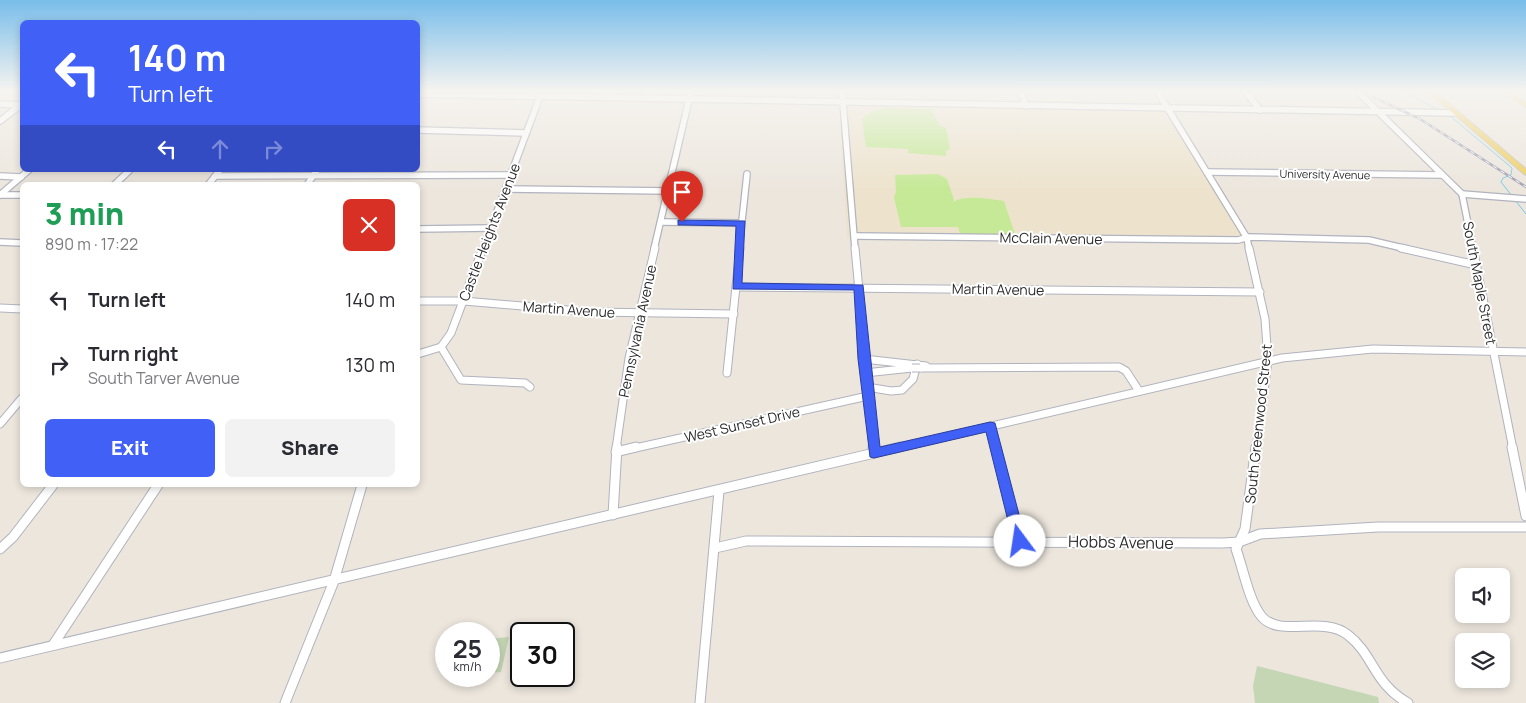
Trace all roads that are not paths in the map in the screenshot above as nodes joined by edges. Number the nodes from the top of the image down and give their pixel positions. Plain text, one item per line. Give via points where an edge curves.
1 (529, 124) edge
2 (684, 124) edge
3 (846, 124) edge
4 (1177, 124) edge
5 (1389, 124) edge
6 (1467, 124) edge
7 (420, 130) edge
8 (526, 132) junction
9 (27, 172) edge
10 (128, 172) edge
11 (218, 172) edge
12 (1208, 172) junction
13 (1525, 172) edge
14 (315, 173) edge
15 (747, 174) dead end
16 (511, 175) junction
17 (1442, 175) junction
18 (0, 176) edge
19 (215, 176) junction
20 (21, 177) junction
21 (117, 182) edge
22 (210, 182) edge
23 (506, 189) junction
24 (669, 190) junction
25 (1462, 194) junction
26 (1, 195) edge
27 (20, 195) edge
28 (1526, 199) edge
29 (662, 222) junction
30 (741, 223) junction
31 (491, 228) junction
32 (420, 229) edge
33 (855, 236) junction
34 (1246, 238) junction
35 (0, 242) edge
36 (20, 243) edge
37 (1476, 265) junction
38 (736, 287) junction
39 (859, 287) junction
40 (1260, 292) junction
41 (420, 301) edge
42 (464, 301) junction
43 (0, 308) edge
44 (20, 308) edge
45 (640, 313) junction
46 (734, 314) junction
47 (441, 347) junction
48 (1494, 351) junction
49 (1526, 352) edge
50 (420, 353) edge
51 (864, 359) junction
52 (1268, 361) junction
53 (916, 367) junction
54 (727, 373) dead end
55 (865, 373) junction
56 (530, 386) dead end
57 (1139, 391) junction
58 (867, 392) junction
59 (20, 400) edge
60 (0, 424) edge
61 (990, 426) junction
62 (616, 452) junction
63 (874, 453) junction
64 (1523, 485) edge
65 (51, 487) edge
66 (157, 487) edge
67 (361, 487) edge
68 (719, 491) junction
69 (613, 515) junction
70 (1526, 516) edge
71 (1526, 527) edge
72 (1020, 541) junction
73 (1239, 542) junction
74 (715, 548) junction
75 (0, 549) edge
76 (334, 581) junction
77 (53, 645) junction
78 (0, 658) edge
79 (285, 703) edge
80 (700, 703) edge
81 (1408, 703) edge

1 - 8 street, Castle Heights Avenue
2 - 24 street, Pennsylvania Avenue
3 - 33 street
4 - 12 street, South Greenwood Street
5 - 17 street
6 - 13 main road
7 - 8 street
8 - 16 street, Castle Heights Avenue
9 - 20 street
10 - 21 street
11 - 19 street
12 - 17 street, University Avenue
12 - 34 street, South Greenwood Street
14 - 16 street
14 - 19 street
15 - 30 street
16 - 23 street, Castle Heights Avenue
17 - 25 street
18 - 20 street
19 - 22 street
20 - 26 street
23 - 24 street
23 - 31 street, Castle Heights Avenue
24 - 29 street, Pennsylvania Avenue
25 - 28 street
25 - 37 street, South Maple Street
26 - 27 street
29 - 30 street
29 - 45 street, Pennsylvania Avenue
30 - 38 street
31 - 32 street
31 - 42 street, Castle Heights Avenue
33 - 34 street, McClain Avenue
33 - 39 street
34 - 37 street, McClain Avenue via 1369,240
34 - 40 street, South Greenwood Street
35 - 36 street
37 - 48 street, South Maple Street
38 - 39 street, Martin Avenue
38 - 46 street
39 - 40 street, Martin Avenue
39 - 51 street
40 - 52 street, South Greenwood Street via 1268,337
41 - 42 street, Martin Avenue
42 - 45 street, Martin Avenue
42 - 47 street, Castle Heights Avenue via 452,333
43 - 44 street
45 - 46 street, Martin Avenue
45 - 62 street, Pennsylvania Avenue via 625,384
46 - 54 street
47 - 50 street
47 - 56 street via 461,380 525,383
48 - 49 street
48 - 52 street via 1329,351
48 - 64 street, South Maple Street
51 - 53 street
51 - 55 street
52 - 57 street
52 - 73 street, South Greenwood Street via 1246,529
53 - 55 street
53 - 57 street via 1119,366
53 - 58 street via 918,370 902,390
55 - 58 street
57 - 61 street
58 - 62 street, West Sunset Drive
58 - 63 street
59 - 60 street
61 - 63 street
61 - 72 street
62 - 69 street, Pennsylvania Avenue
63 - 68 street
64 - 70 street, South Maple Street
65 - 75 street
66 - 77 street
67 - 76 street
68 - 69 street
68 - 74 street
69 - 76 street
71 - 73 street, Hobbs Avenue via 1369,528 1260,534
72 - 73 street, Hobbs Avenue
72 - 74 street, Hobbs Avenue via 746,541
73 - 81 street via 1236,549 1262,618 1280,626 1322,625 1339,630 1358,646 1386,688
74 - 80 street
76 - 77 street
76 - 79 street
77 - 78 street

